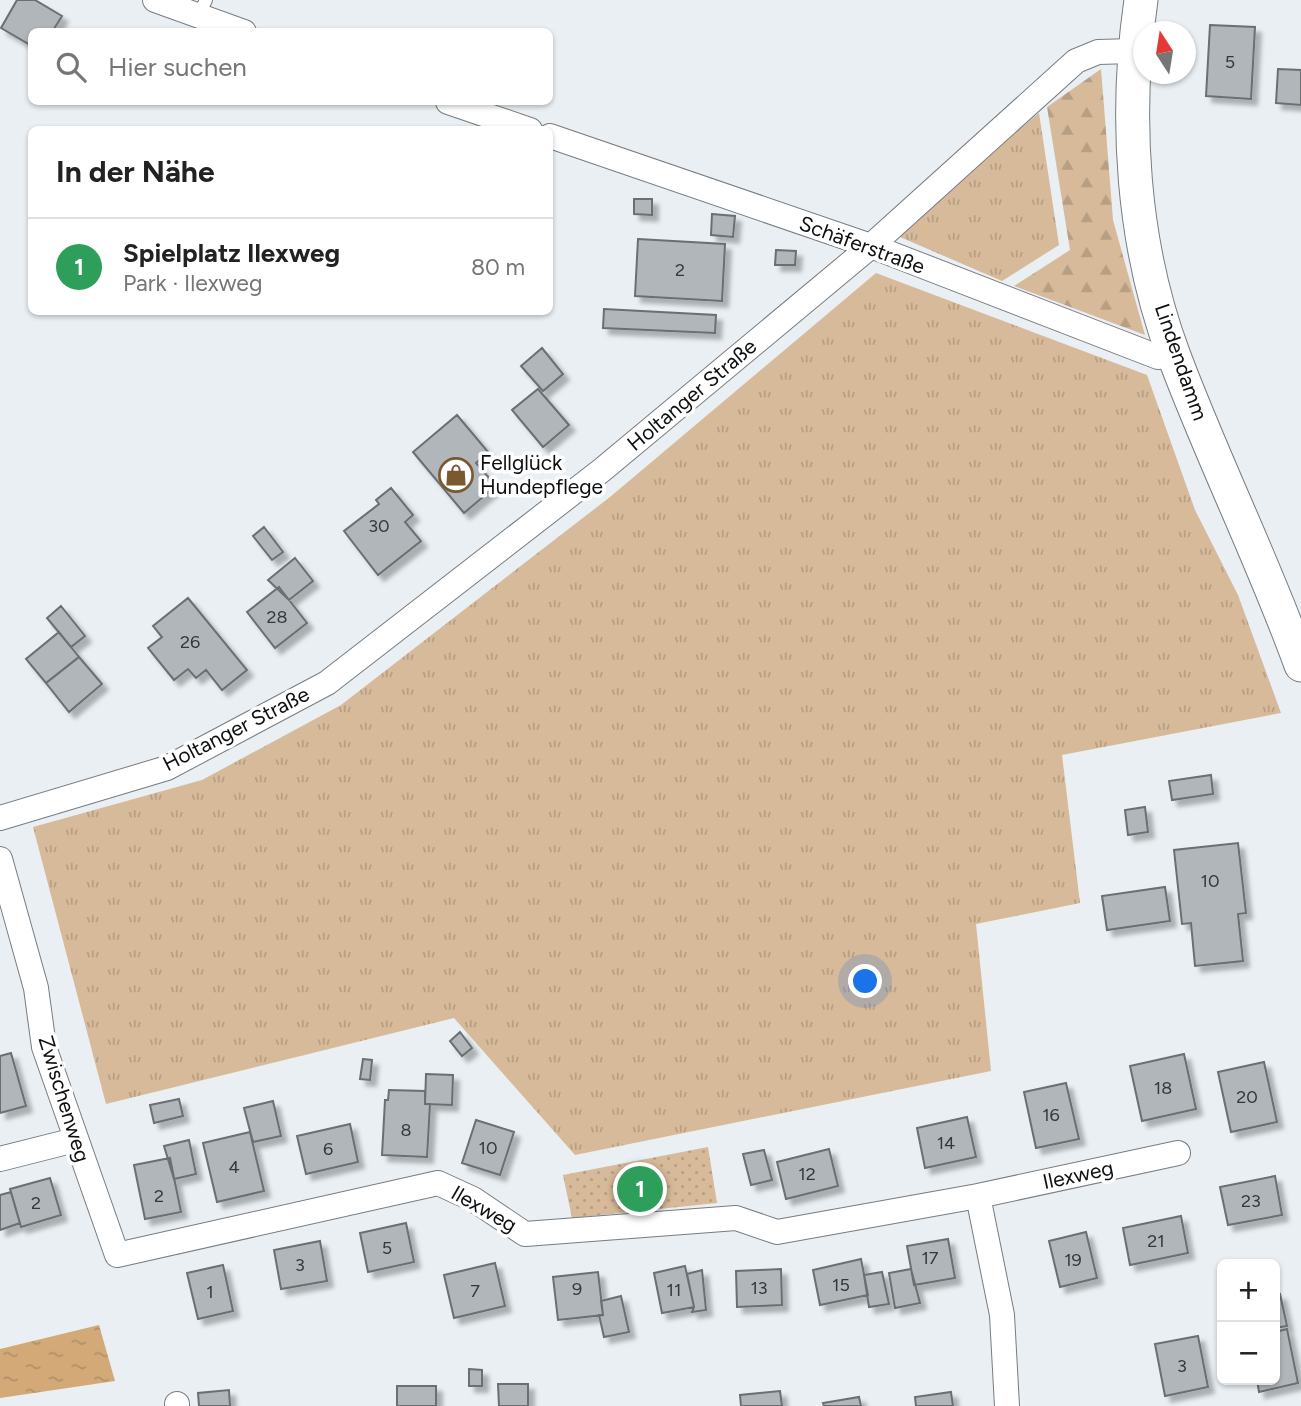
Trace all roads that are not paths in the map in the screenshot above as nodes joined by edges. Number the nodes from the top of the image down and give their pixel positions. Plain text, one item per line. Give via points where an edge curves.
1 (155, 0) edge
2 (1141, 0) edge
3 (202, 8) edge
4 (1138, 21) edge
5 (237, 28) edge
6 (1133, 51) edge
7 (1133, 84) edge
8 (458, 105) edge
9 (518, 126) edge
10 (553, 137) edge
11 (871, 246) junction
12 (1173, 354) junction
13 (1301, 665) edge
14 (0, 818) edge
15 (0, 859) edge
16 (75, 1140) junction
17 (1178, 1153) dead end
18 (0, 1159) edge
19 (978, 1196) junction
20 (117, 1255) joint
21 (1007, 1406) edge

1 - 3 street
2 - 4 street, Lindendamm
3 - 5 street
6 - 11 street, Holtanger Straße via 1098,52 1076,61
7 - 12 street, Lindendamm via 1138,205
8 - 9 street
10 - 11 street, Schäferstraße
11 - 12 street, Schäferstraße via 1158,356
11 - 14 street, Holtanger Straße via 602,470 327,683 167,768
12 - 13 street, Lindendamm
15 - 16 street, Zwischenweg via 36,988 44,1047
16 - 18 street
16 - 20 street, Zwischenweg
17 - 19 street, Ilexweg
19 - 20 street, Ilexweg via 777,1231 736,1218 526,1234 473,1199 438,1183
19 - 21 street via 1002,1315

